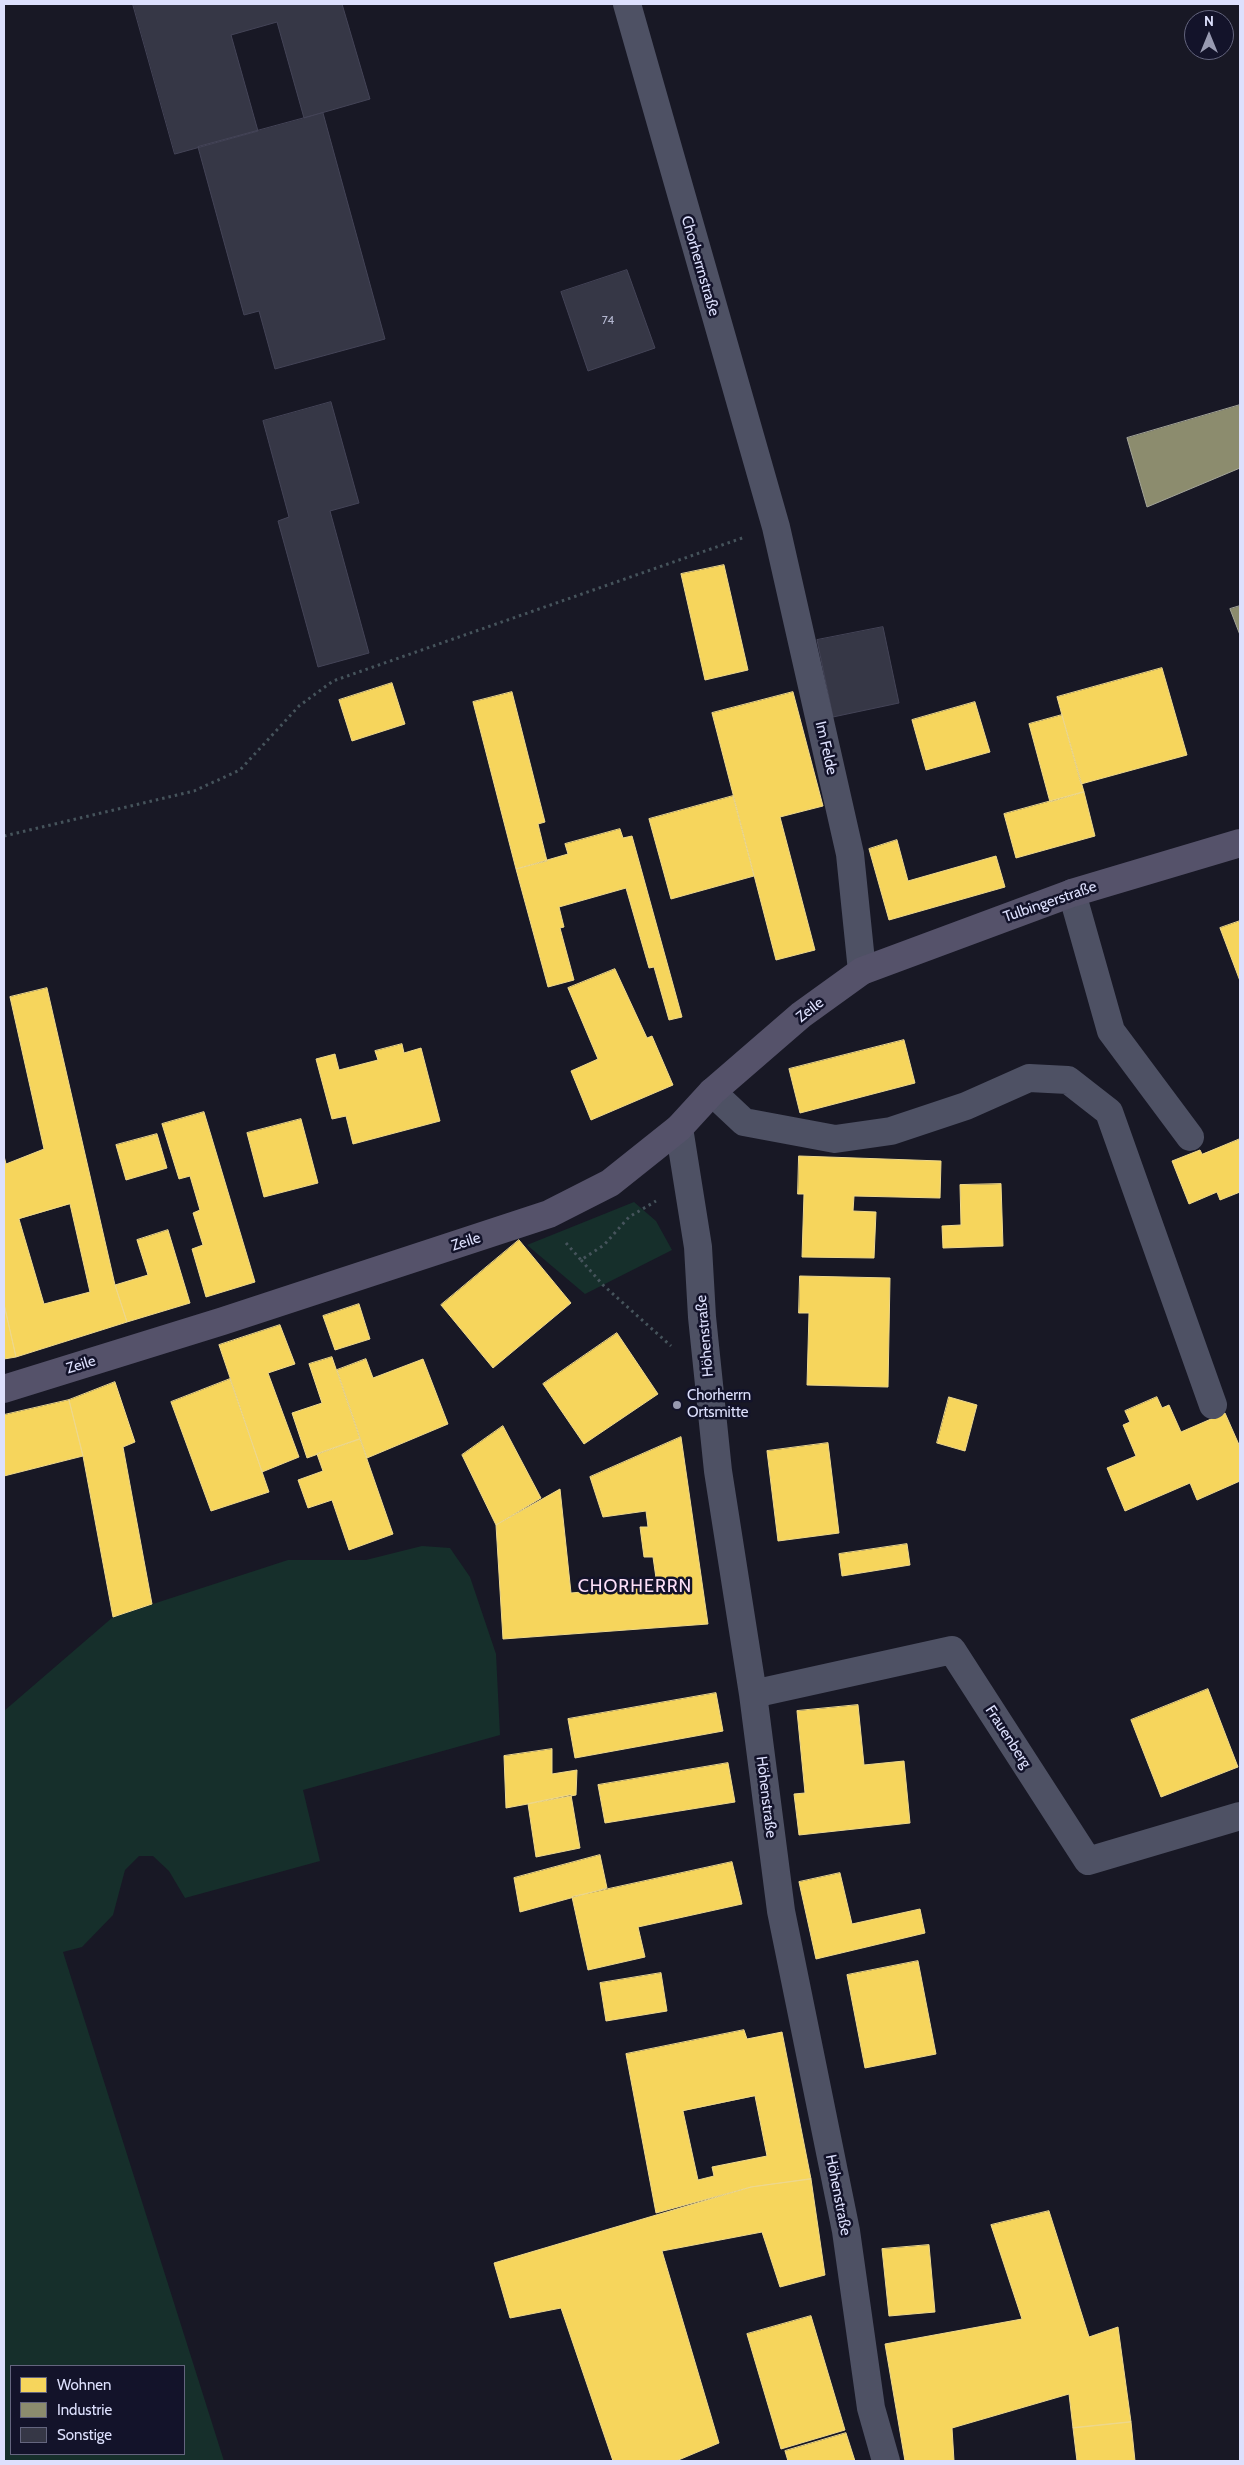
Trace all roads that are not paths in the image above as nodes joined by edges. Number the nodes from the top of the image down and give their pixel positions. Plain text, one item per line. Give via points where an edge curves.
1 (627, 4) edge
2 (776, 527) joint
3 (1240, 843) edge
4 (1072, 893) junction
5 (862, 971) junction
6 (712, 1092) junction
7 (679, 1128) junction
8 (1190, 1137) dead end
9 (4, 1389) edge
10 (1213, 1405) dead end
11 (753, 1694) junction
12 (1240, 1816) edge
13 (886, 2461) edge

1 - 2 street, Chorherrnstraße
2 - 5 street, Im Felde via 850,854
3 - 4 main road, Tulbingerstraße
4 - 5 main road, Tulbingerstraße
4 - 8 street via 1111,1031
5 - 6 main road, Zeile via 802,1015
6 - 7 main road, Zeile
6 - 10 street via 744,1122 835,1139 891,1131 966,1106 1029,1078 1068,1080 1109,1112
7 - 9 main road, Zeile via 610,1182 549,1214
7 - 11 street, Höhenstraße via 698,1247 718,1471
11 - 12 street, Frauenberg via 952,1650 1088,1861
11 - 13 street, Höhenstraße via 781,1912 846,2231 871,2408

